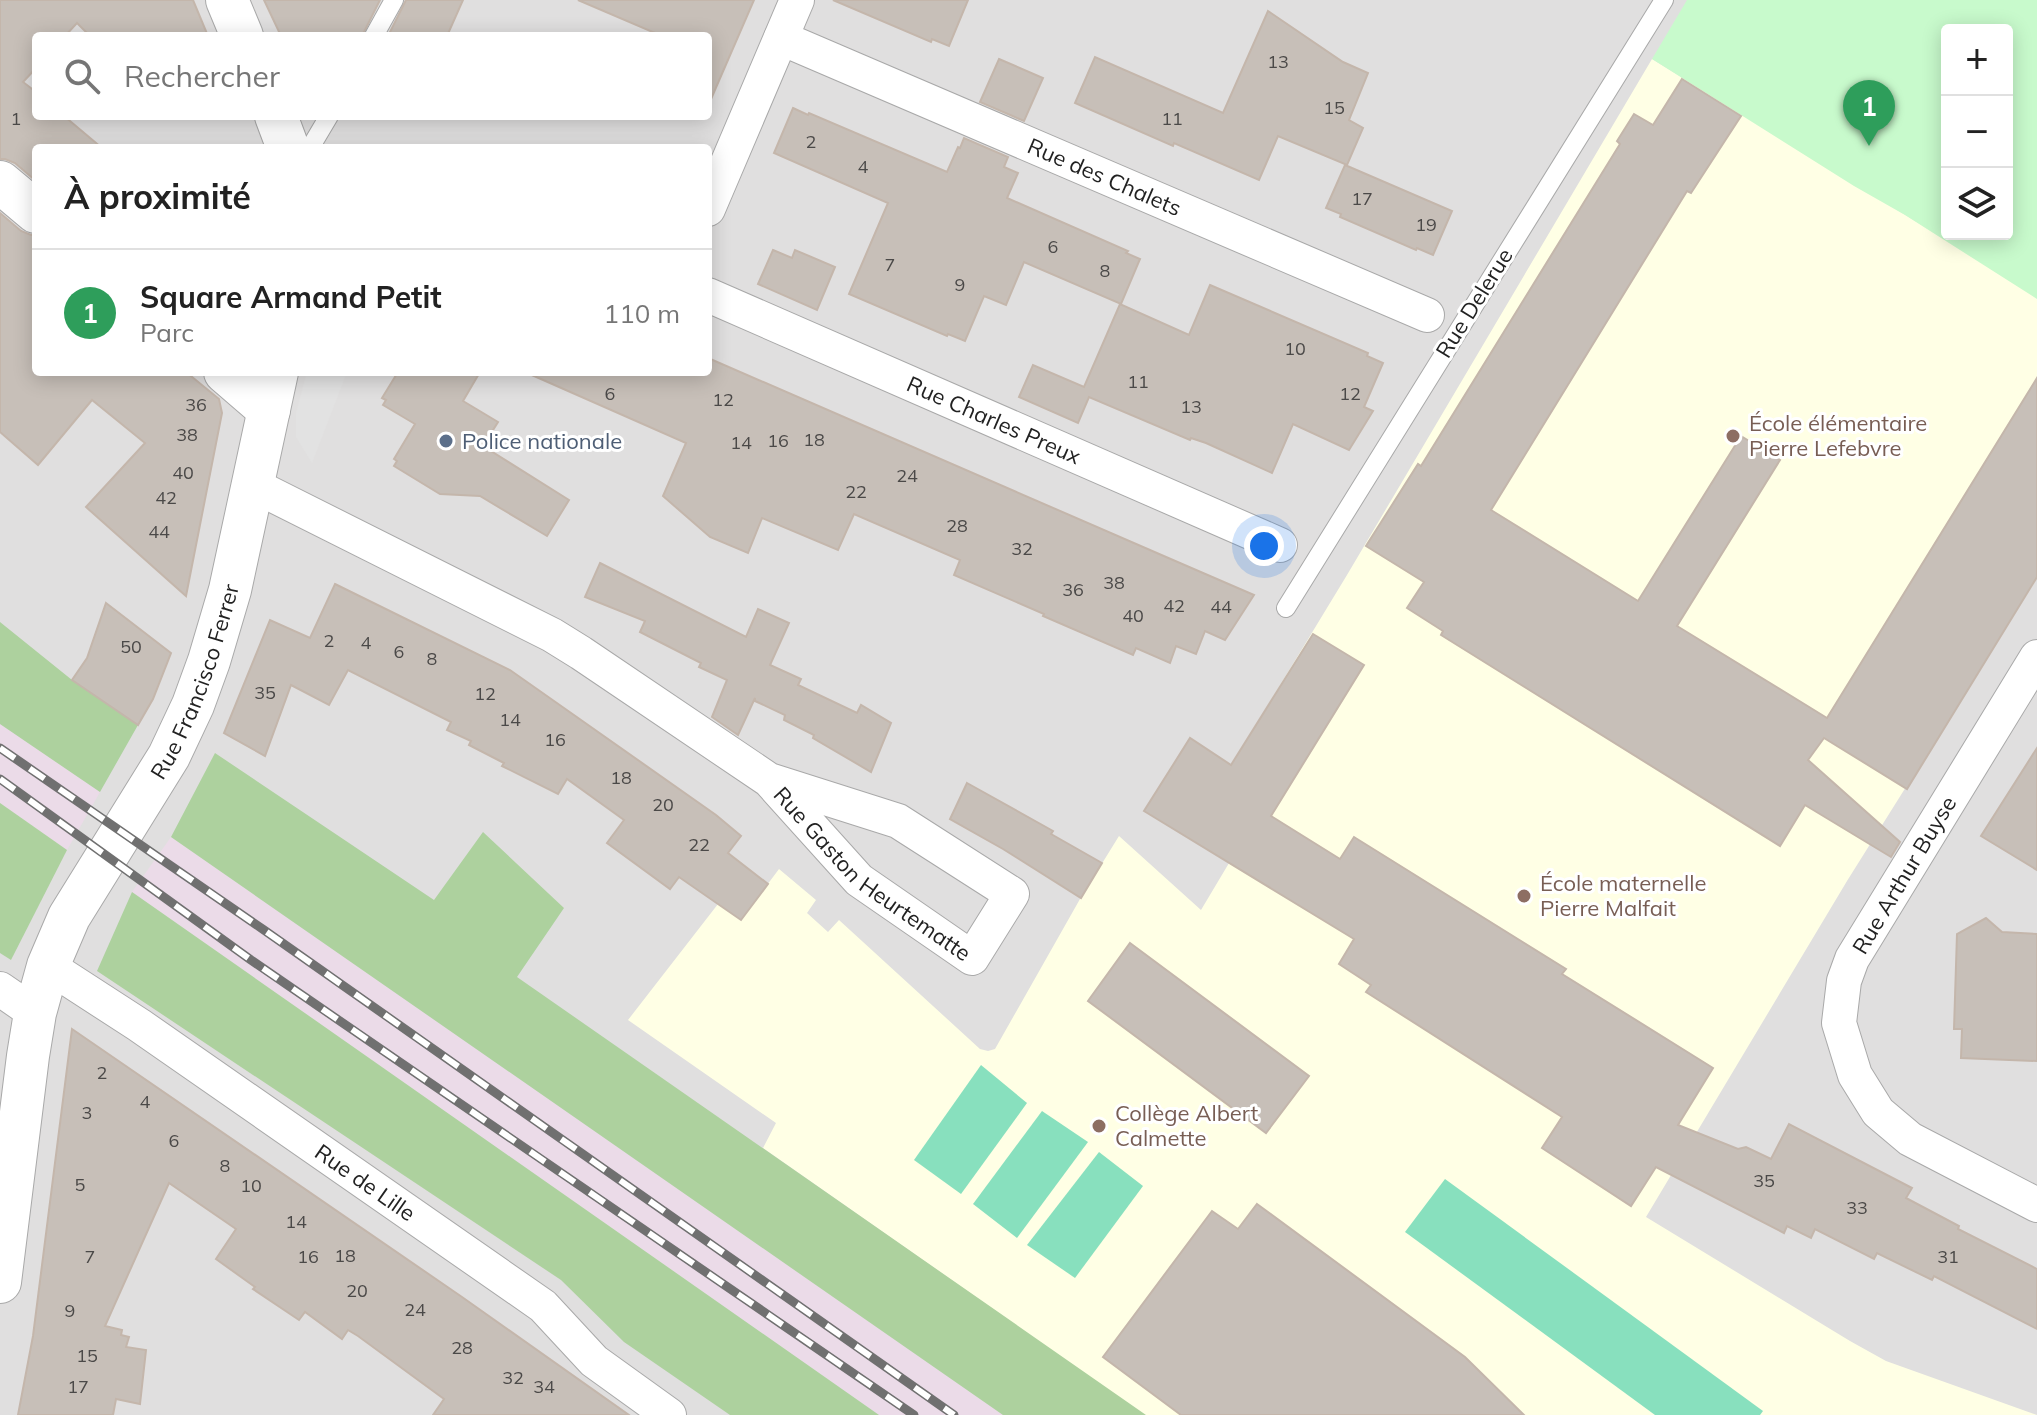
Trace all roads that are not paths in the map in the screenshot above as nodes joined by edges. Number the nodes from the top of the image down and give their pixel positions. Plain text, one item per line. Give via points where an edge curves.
1 (227, 0) edge
2 (394, 0) edge
3 (797, 0) edge
4 (1664, 0) edge
5 (240, 32) edge
6 (376, 32) edge
7 (781, 38) junction
8 (278, 120) edge
9 (327, 120) edge
10 (286, 144) edge
11 (312, 144) edge
12 (0, 182) edge
13 (712, 200) edge
14 (32, 209) edge
15 (712, 297) edge
16 (1427, 315) dead end
17 (235, 376) edge
18 (273, 391) edge
19 (253, 485) junction
20 (1280, 545) dead end
21 (1286, 608) dead end
22 (2037, 657) edge
23 (769, 780) junction
24 (48, 966) junction
25 (0, 989) edge
26 (35, 1013) junction
27 (2037, 1205) edge
28 (0, 1282) edge
29 (661, 1413) edge

1 - 5 street
2 - 6 lane
3 - 7 street
4 - 21 lane, Rue Delerue
7 - 13 street
7 - 16 street, Rue des Chalets
8 - 10 street
9 - 11 lane
12 - 14 street
15 - 20 street, Rue Charles Preux
17 - 18 street
18 - 19 street, Rue Francisco Ferrer
19 - 23 street, Rue Gaston Heurtematte via 552,635
19 - 24 street, Rue Francisco Ferrer via 230,590 184,727 69,917
22 - 27 street, Rue Arthur Buyse via 1852,959 1839,1023 1855,1075 1878,1112 1910,1139
23 - 23 street, Rue Gaston Heurtematte via 859,880 972,958 1012,894 898,821
24 - 26 street, Rue Francisco Ferrer
24 - 29 street, Rue de Lille via 543,1306 594,1361
25 - 26 street
26 - 28 street, Rue Francisco Ferrer

